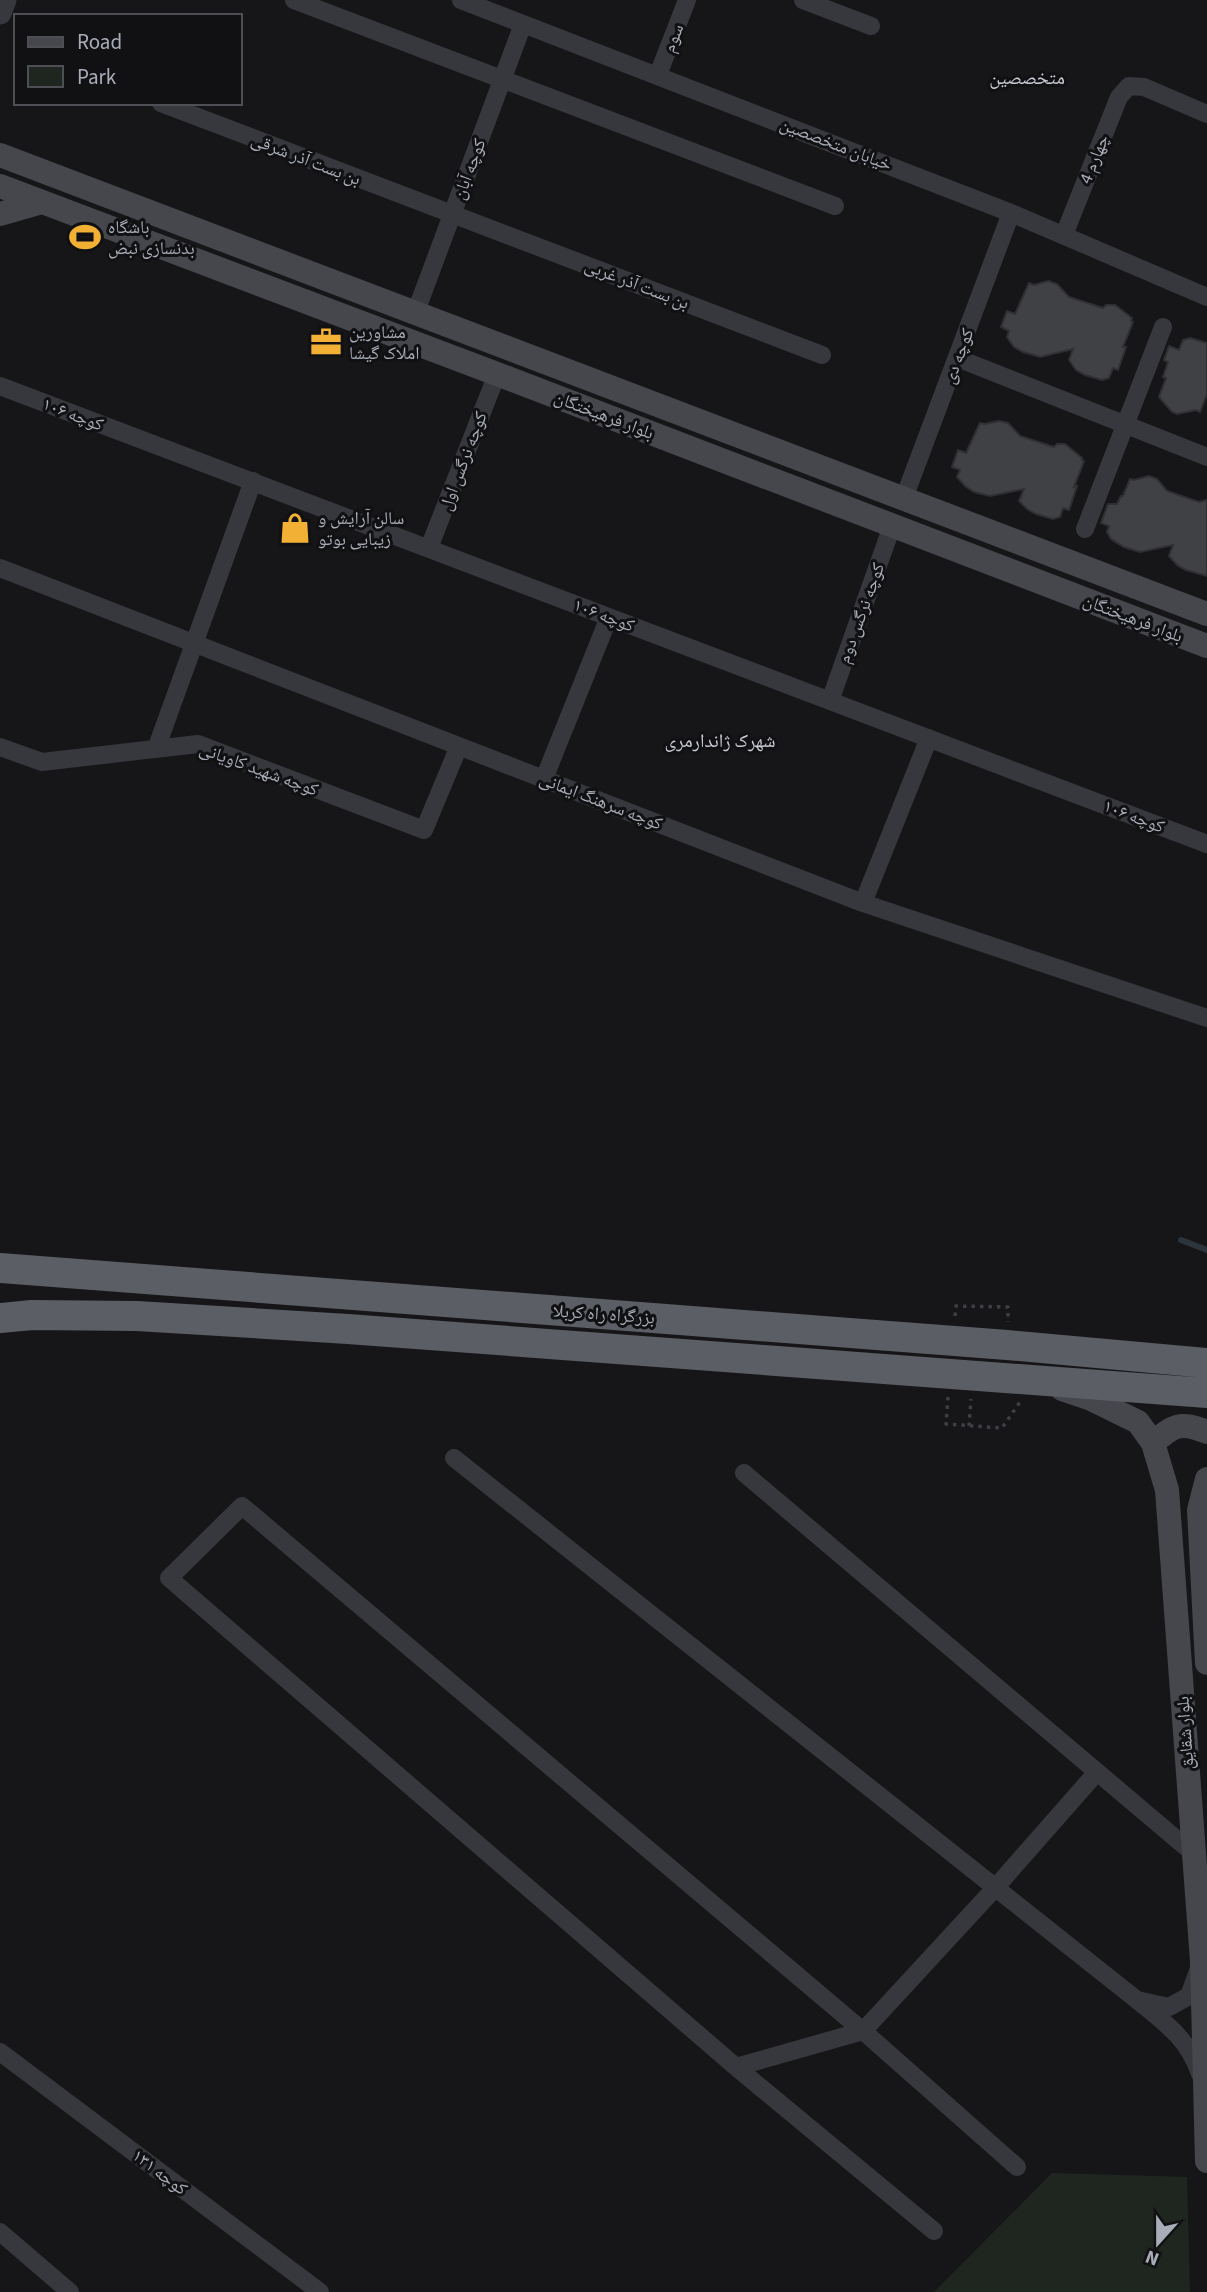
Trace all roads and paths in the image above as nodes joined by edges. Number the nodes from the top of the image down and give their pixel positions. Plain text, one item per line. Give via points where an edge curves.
1 (5, 0) edge
2 (294, 0) edge
3 (461, 0) edge
4 (687, 0) edge
5 (803, 0) edge
6 (0, 13) edge
7 (523, 24) junction
8 (872, 26) dead end
9 (659, 75) junction
10 (503, 79) junction
11 (166, 105) edge
12 (1207, 114) edge
13 (0, 155) edge
14 (0, 186) edge
15 (42, 202) junction
16 (835, 206) dead end
17 (1011, 213) junction
18 (0, 214) edge
19 (452, 214) junction
20 (1064, 235) junction
21 (1207, 297) edge
22 (415, 314) junction
23 (1163, 327) dead end
24 (822, 355) dead end
25 (957, 358) junction
26 (497, 374) junction
27 (0, 386) edge
28 (1125, 425) junction
29 (1207, 457) edge
30 (253, 481) junction
31 (904, 498) junction
32 (892, 526) junction
33 (1085, 529) dead end
34 (429, 548) junction
35 (0, 568) edge
36 (1207, 614) edge
37 (609, 617) junction
38 (195, 643) junction
39 (1207, 646) edge
40 (830, 701) junction
41 (929, 738) junction
42 (459, 746) junction
43 (0, 747) edge
44 (156, 749) junction
45 (544, 779) junction
46 (1207, 844) edge
47 (863, 903) junction
48 (1207, 1018) edge
49 (0, 1268) edge
50 (956, 1306) dead end
51 (1008, 1307) dead end
52 (0, 1318) edge
53 (1207, 1363) edge
54 (1035, 1380) junction
55 (1207, 1393) edge
56 (946, 1424) dead end
57 (1002, 1428) dead end
58 (1207, 1432) edge
59 (1153, 1443) junction
60 (454, 1458) dead end
61 (744, 1473) dead end
62 (1207, 1479) edge
63 (1207, 1663) edge
64 (1097, 1772) junction
65 (1194, 1854) junction
66 (996, 1888) junction
67 (1202, 1961) junction
68 (1137, 2000) junction
69 (863, 2031) junction
70 (0, 2052) edge
71 (736, 2067) junction
72 (1205, 2090) junction
73 (1207, 2155) edge
74 (1207, 2161) edge
75 (1017, 2167) dead end
76 (934, 2231) dead end
77 (0, 2232) edge
78 (70, 2292) edge
79 (320, 2292) edge

1 - 6 street
2 - 10 street
3 - 7 street, خیابان متخصصین
4 - 9 street, سوم
5 - 8 street
7 - 9 street, خیابان متخصصین
7 - 10 street, کوچه آبان
9 - 17 street, خیابان متخصصین
10 - 16 street
10 - 19 street, کوچه آبان
11 - 19 street, بن بست آذر شرقی
12 - 20 street, چهارم 4 via 1144,87 1129,86 1119,97
13 - 22 main road, بلوار فرهیختگان
14 - 15 main road, بلوار فرهیختگان
15 - 18 main road
15 - 26 main road, بلوار فرهیختگان
17 - 20 street, خیابان متخصصین
17 - 25 street, کوچه دی
19 - 22 street, کوچه آبان
19 - 24 street, بن بست آذر غربی
20 - 21 street, خیابان متخصصین
22 - 31 main road, بلوار فرهیختگان
23 - 28 street
25 - 28 street
25 - 31 street, کوچه دی
26 - 32 main road, بلوار فرهیختگان
26 - 34 street, کوچه نرگس اول
27 - 30 street, کوچه ۱۰۶
28 - 29 street
28 - 33 street
30 - 34 street, کوچه ۱۰۶
30 - 38 street
31 - 36 main road, بلوار فرهیختگان
32 - 39 main road, بلوار فرهیختگان
32 - 40 street, کوچه نرگس دوم
34 - 37 street, کوچه ۱۰۶
35 - 38 street, کوچه سرهنگ ایمانی
37 - 40 street, کوچه ۱۰۶
37 - 45 street
38 - 42 street, کوچه سرهنگ ایمانی
38 - 44 street
40 - 41 street, کوچه ۱۰۶
41 - 46 street, کوچه ۱۰۶
41 - 47 street
42 - 44 street, کوچه شهید کاویانی via 424,830 198,744
42 - 45 street, کوچه سرهنگ ایمانی
43 - 44 street, کوچه شهید کاویانی via 42,762
45 - 47 street, کوچه سرهنگ ایمانی
47 - 48 street, کوچه سرهنگ ایمانی
49 - 53 highway, بزرگراه راه کربلا
50 - 51 path
52 - 54 highway, بزرگراه راه کربلا via 150,1316
54 - 55 highway, بزرگراه راه کربلا
54 - 59 main road, بلوار شقایق via 1089,1398 1138,1422
56 - 57 path
58 - 59 main road via 1189,1425 1169,1429
59 - 65 main road, بلوار شقایق via 1170,1517
60 - 66 street
61 - 64 street
62 - 63 main road via 1199,1510
64 - 65 street
64 - 66 street
65 - 67 main road, بلوار شقایق
66 - 68 street
66 - 69 street
67 - 68 street via 1189,1996 1169,2007
67 - 72 main road, بلوار شقایق
68 - 72 street via 1178,2033 1194,2055
69 - 71 street
69 - 71 street via 242,1506 169,1578
69 - 75 street
70 - 79 street, کوچه ۱۳۱
71 - 76 street
72 - 73 main road, بلوار شقایق
73 - 74 main road, بلوار شقایق
77 - 78 street

